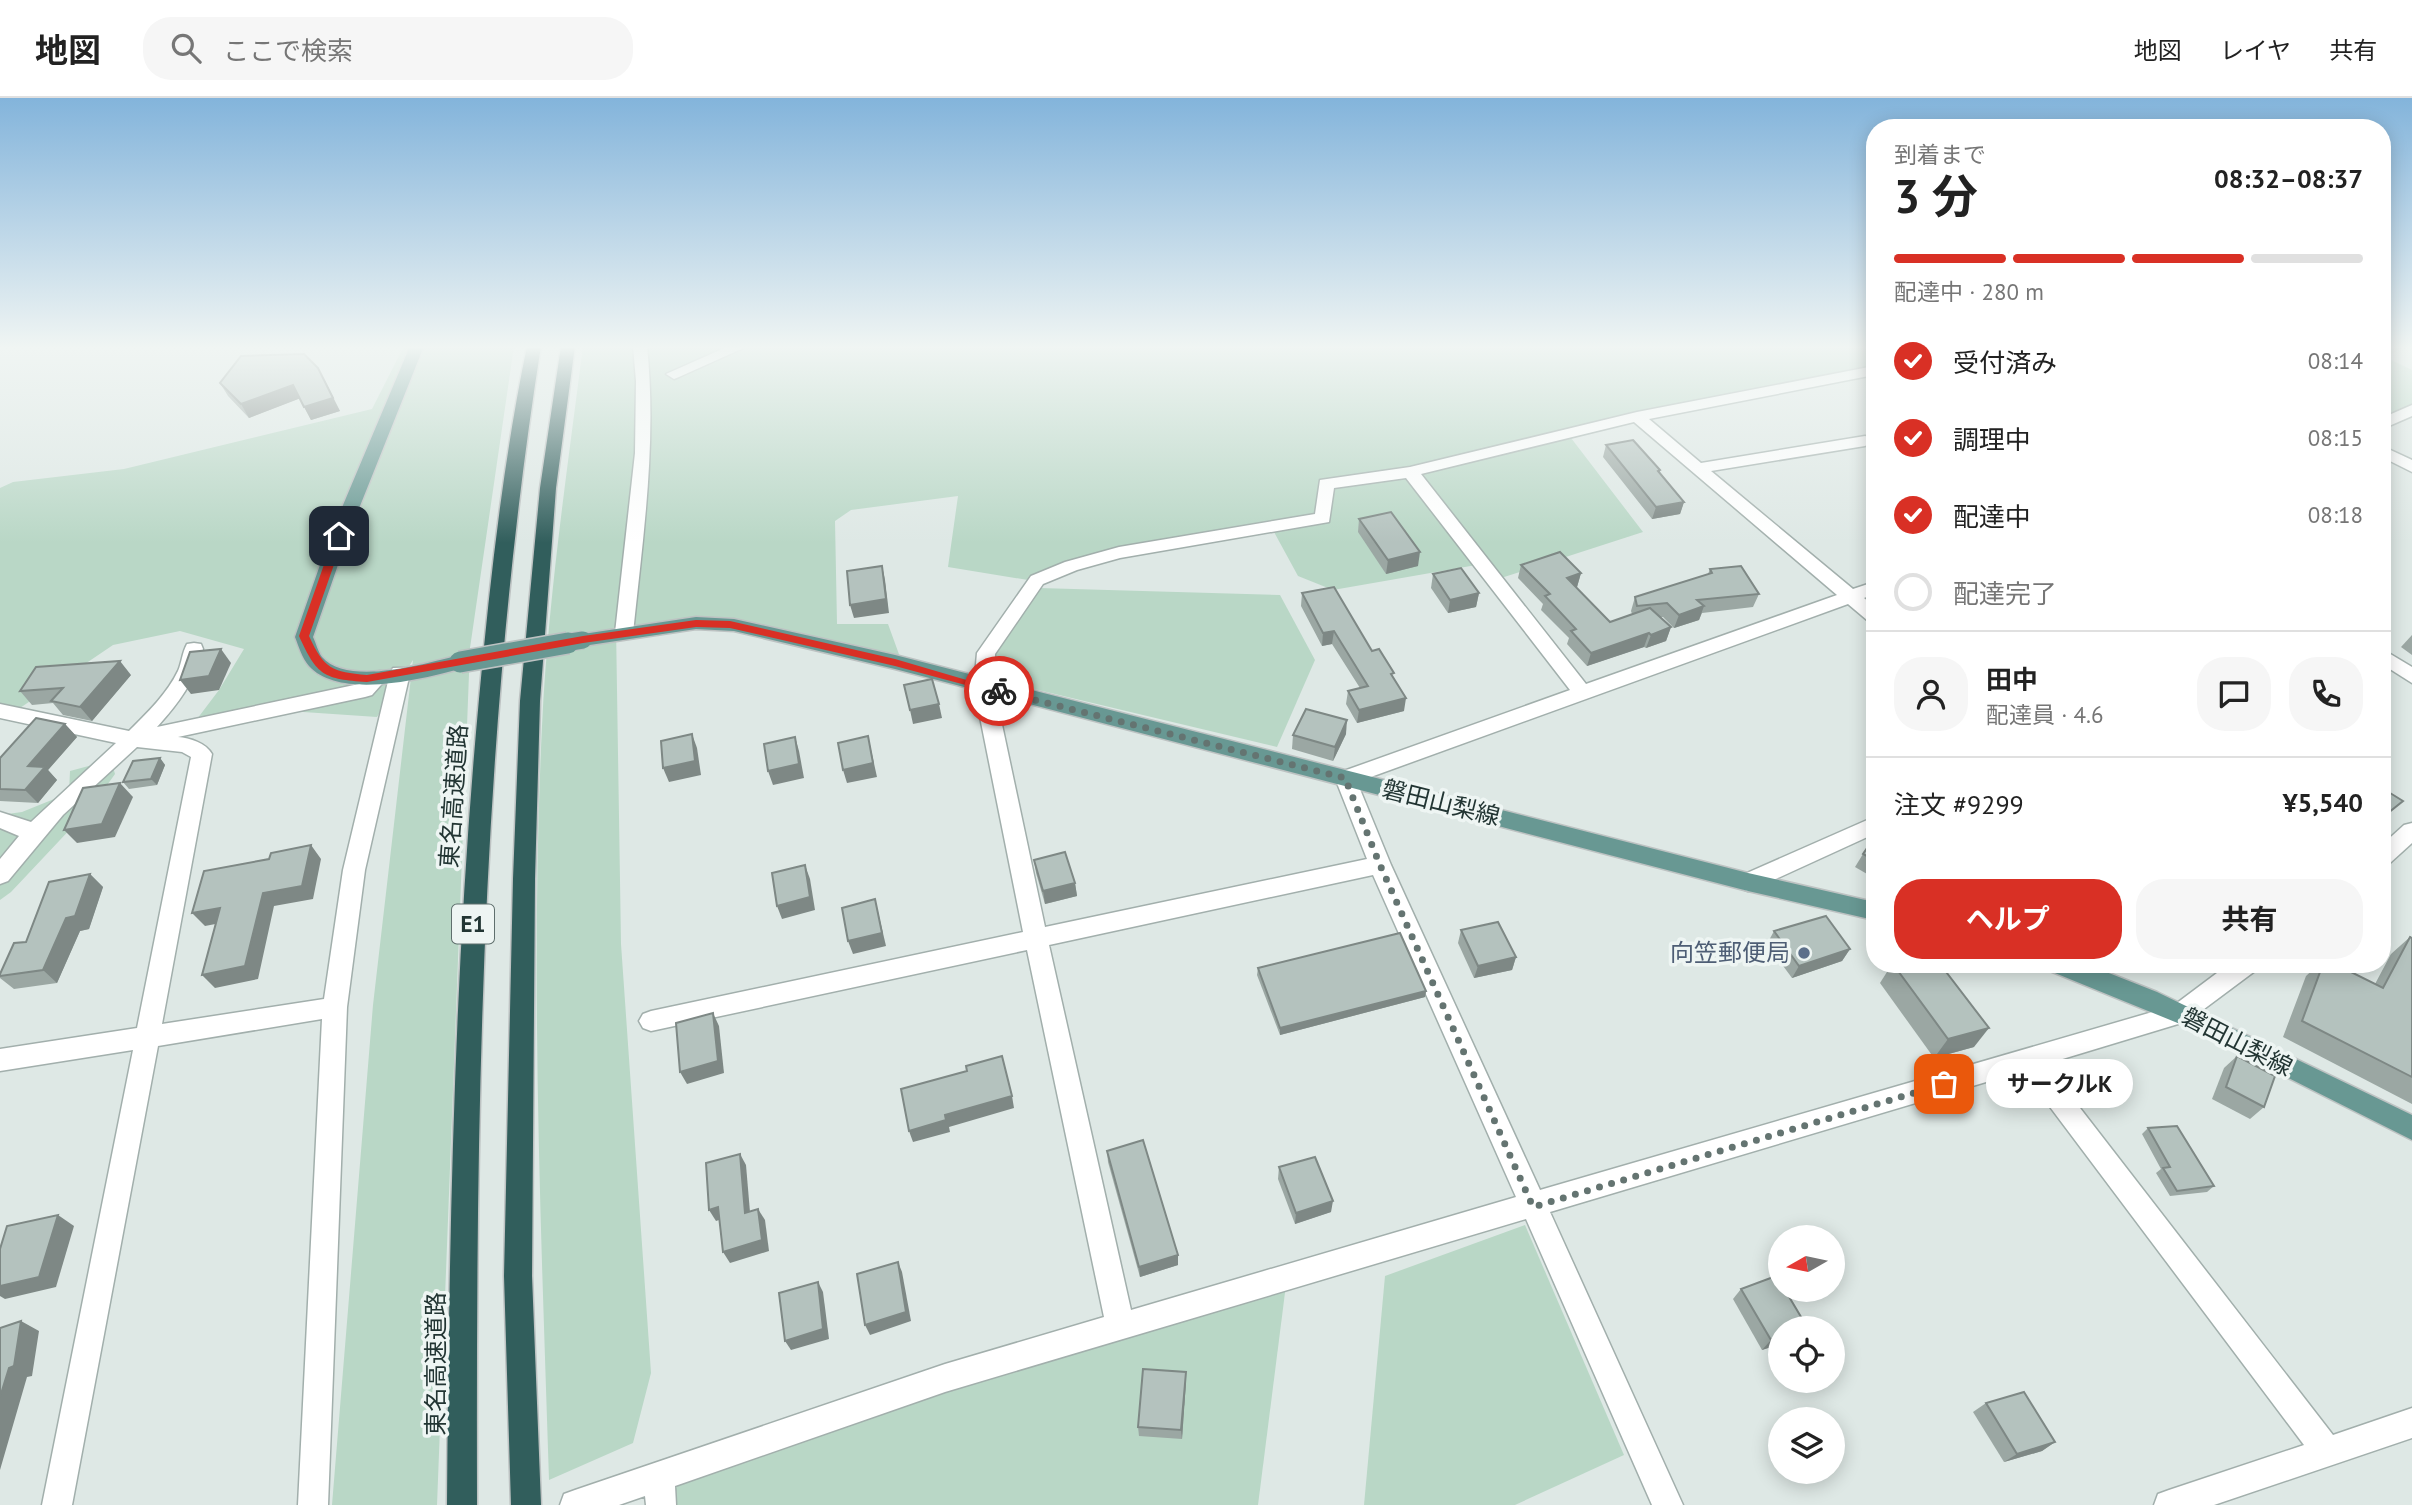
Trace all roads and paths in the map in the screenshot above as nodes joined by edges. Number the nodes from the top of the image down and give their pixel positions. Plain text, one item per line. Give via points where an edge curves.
1 (390, 412) edge
2 (523, 412) edge
3 (559, 412) edge
4 (644, 412) edge
5 (1664, 412) edge
6 (2408, 412) edge
7 (1637, 417) junction
8 (2391, 420) edge
9 (1865, 441) dead end
10 (2391, 456) edge
11 (2412, 467) edge
12 (1698, 468) junction
13 (1410, 472) junction
14 (1866, 591) edge
15 (1851, 596) junction
16 (1866, 609) edge
17 (624, 633) junction
18 (194, 649) edge
19 (2391, 661) edge
20 (389, 675) junction
21 (2412, 676) edge
22 (984, 687) junction
23 (1582, 692) junction
24 (0, 711) edge
25 (132, 739) junction
26 (1345, 778) junction
27 (0, 820) edge
28 (1866, 829) edge
29 (2412, 831) edge
30 (33, 834) junction
31 (2391, 849) edge
32 (1380, 865) junction
33 (0, 874) edge
34 (1748, 882) junction
35 (1866, 909) edge
36 (1037, 940) junction
37 (2085, 973) edge
38 (2235, 973) edge
39 (335, 1007) junction
40 (2180, 1014) junction
41 (651, 1021) dead end
42 (149, 1036) junction
43 (2028, 1059) junction
44 (0, 1060) edge
45 (2412, 1128) edge
46 (1533, 1207) junction
47 (1120, 1325) junction
48 (2412, 1423) edge
49 (2328, 1452) junction
50 (650, 1489) edge
51 (57, 1505) edge
52 (313, 1505) edge
53 (461, 1505) edge
54 (526, 1505) edge
55 (575, 1505) edge
56 (1668, 1505) edge
57 (2169, 1505) edge

1 - 20 main road, 磐田山梨線 via 304,636 316,662 336,676 367,679
2 - 53 highway, 東名高速道路 / E1 via 487,710 474,889
3 - 54 highway, E1 via 530,701 524,865 518,1276
4 - 17 street
5 - 7 street
6 - 8 street
7 - 12 street
7 - 13 street
9 - 12 street
10 - 11 street
12 - 15 street
13 - 22 street via 1326,484 1323,518 1119,553 1037,580 986,653
13 - 23 street
14 - 15 street
15 - 16 street
15 - 23 street
17 - 20 main road, 磐田山梨線, bridge
17 - 22 main road, 磐田山梨線 via 696,623 730,625
18 - 25 street via 193,662 178,688
19 - 21 street
20 - 25 street via 365,690
20 - 39 street
22 - 26 main road, 磐田山梨線
22 - 36 street
23 - 26 street
24 - 25 street
25 - 30 street
25 - 42 street via 186,746 202,754
26 - 32 street
26 - 34 main road, 磐田山梨線
27 - 30 street
28 - 34 street
29 - 31 street
30 - 33 street
32 - 36 street
32 - 46 street
34 - 35 main road, 磐田山梨線
36 - 41 street
36 - 47 street
37 - 40 main road, 磐田山梨線
38 - 40 street
39 - 42 street
39 - 52 street
40 - 43 street
40 - 45 main road, 磐田山梨線
42 - 44 street
42 - 51 street
43 - 46 street
43 - 49 street
46 - 47 street
46 - 56 street
47 - 50 street via 896,1393
48 - 49 street
49 - 57 street
50 - 55 street

